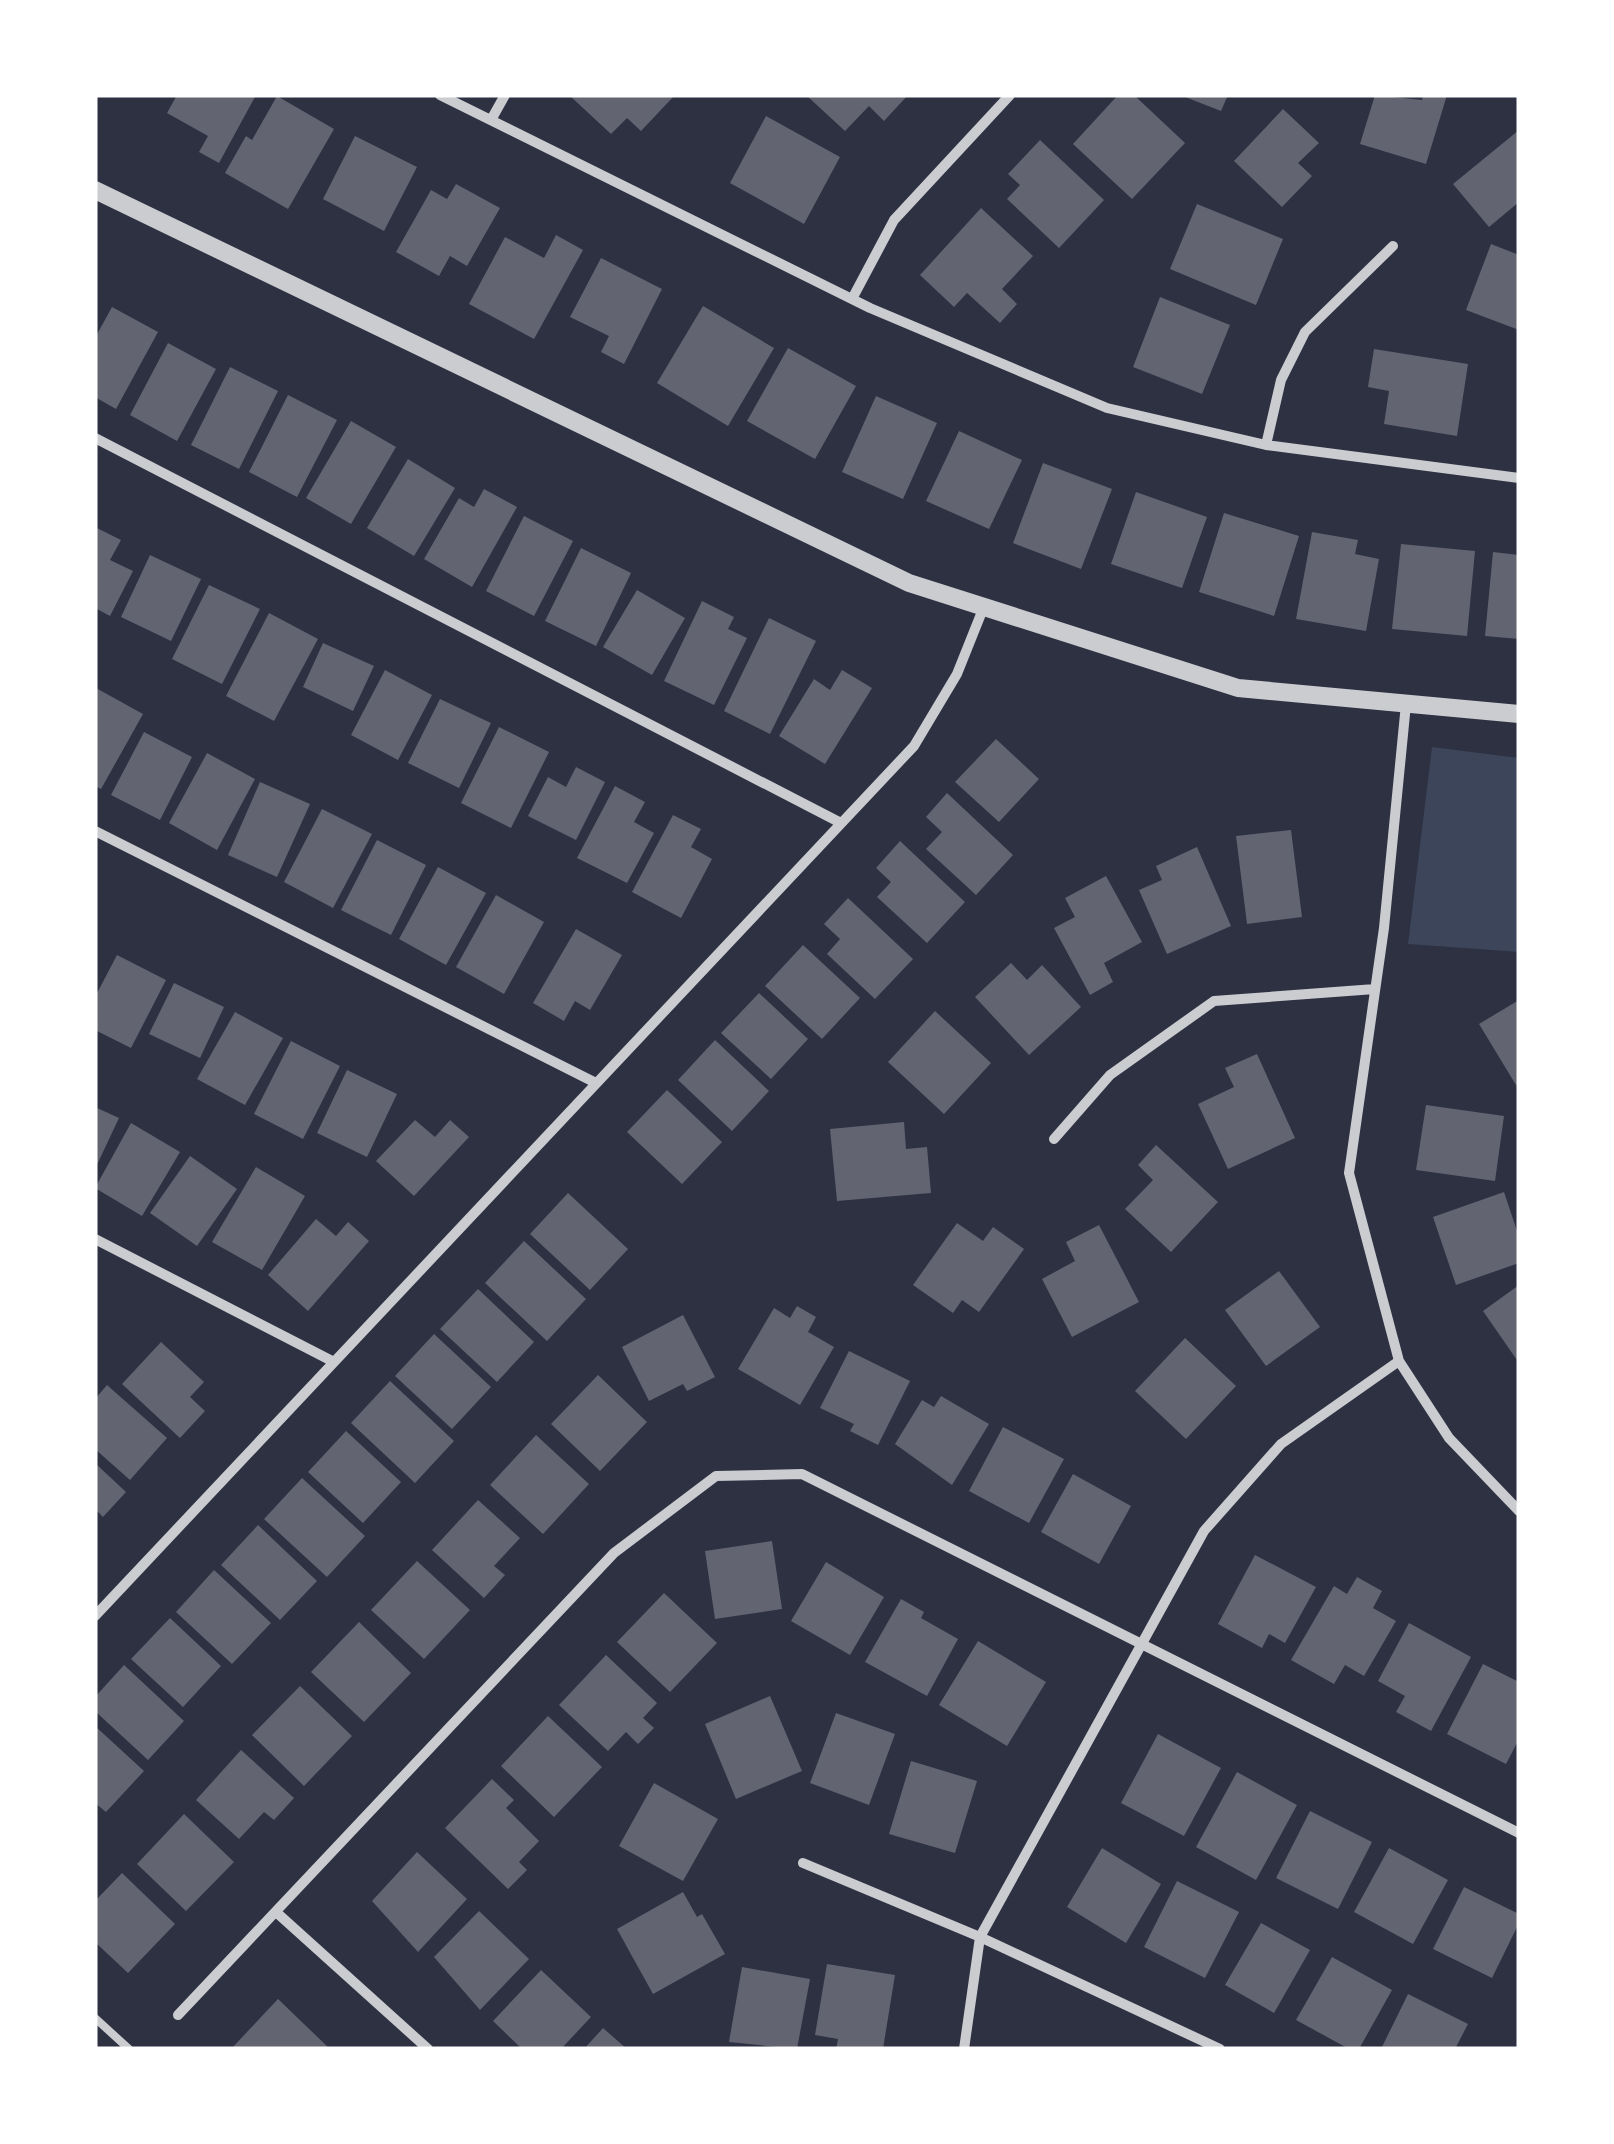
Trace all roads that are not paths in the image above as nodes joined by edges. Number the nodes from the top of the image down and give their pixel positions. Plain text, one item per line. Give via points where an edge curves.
1 (440, 95) edge
2 (504, 95) edge
3 (1010, 95) edge
4 (491, 120) junction
5 (95, 190) edge
6 (1393, 246) dead end
7 (852, 299) junction
8 (95, 438) edge
9 (1266, 445) junction
10 (1519, 478) edge
11 (983, 609) junction
12 (1406, 704) junction
13 (1519, 714) edge
14 (841, 823) junction
15 (95, 831) edge
16 (1375, 989) junction
17 (596, 1083) junction
18 (1054, 1139) dead end
19 (95, 1238) edge
20 (1399, 1361) junction
21 (334, 1362) junction
22 (1519, 1511) edge
23 (95, 1616) edge
24 (1140, 1644) junction
25 (1519, 1832) edge
26 (804, 1862) dead end
27 (276, 1912) junction
28 (980, 1936) junction
29 (178, 2015) dead end
30 (95, 2018) edge
31 (129, 2049) edge
32 (428, 2049) edge
33 (964, 2049) edge
34 (1220, 2049) edge

1 - 4 street
2 - 4 street
3 - 7 street via 894,220
4 - 7 street
5 - 11 street via 844,555
6 - 9 street via 1305,332 1282,380
7 - 9 street via 1106,408
8 - 14 street
9 - 10 street
11 - 12 street via 1238,688
11 - 14 street via 956,674 914,746
12 - 13 street
12 - 16 street
14 - 17 street
15 - 17 street
16 - 18 street via 1214,1001 1110,1076
16 - 20 street via 1349,1173
17 - 21 street
19 - 21 street
20 - 22 street via 1448,1438
20 - 24 street via 1282,1444 1204,1531
21 - 23 street
24 - 25 street
24 - 27 street via 802,1474 716,1476 614,1554
24 - 28 street
26 - 28 street
27 - 29 street
27 - 32 street
28 - 33 street
28 - 34 street
30 - 31 lane

